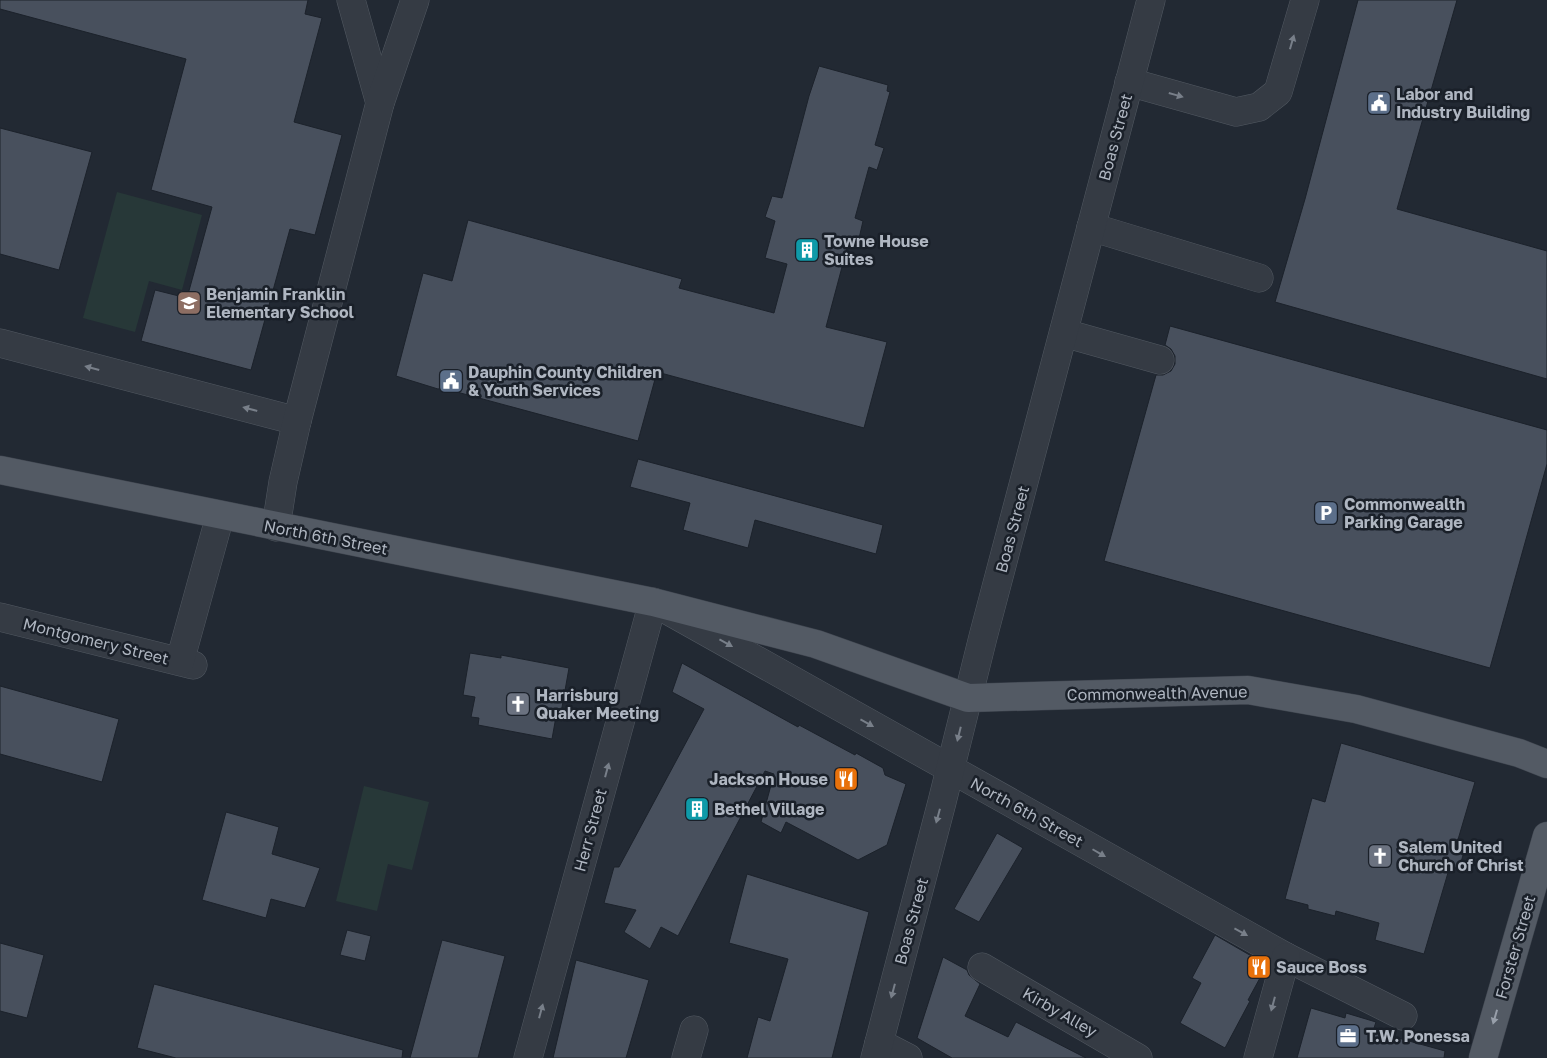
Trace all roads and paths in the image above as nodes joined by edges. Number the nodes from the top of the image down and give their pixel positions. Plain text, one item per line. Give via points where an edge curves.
1 (351, 0) edge
2 (415, 0) edge
3 (1151, 0) edge
4 (1305, 0) edge
5 (1129, 82) junction
6 (380, 103) junction
7 (1092, 227) junction
8 (1259, 278) dead end
9 (1064, 333) junction
10 (0, 343) edge
11 (1160, 360) dead end
12 (297, 421) junction
13 (0, 470) edge
14 (220, 516) junction
15 (276, 527) junction
16 (653, 602) junction
17 (0, 617) edge
18 (968, 698) junction
19 (1547, 764) edge
20 (950, 769) junction
21 (1547, 836) edge
22 (1286, 957) junction
23 (982, 967) dead end
24 (1403, 1016) dead end
25 (694, 1030) dead end
26 (877, 1051) edge
27 (528, 1058) edge
28 (686, 1058) edge
29 (908, 1058) edge
30 (1138, 1058) edge
31 (1258, 1058) edge
32 (1483, 1058) edge

1 - 6 street
2 - 6 street
3 - 5 street, Boas Street
5 -> 4 street via 1236,112 1259,107 1278,92
5 - 7 street, Boas Street
6 - 12 street
7 - 8 street
7 - 9 street, Boas Street
9 - 11 street
9 - 18 street, Boas Street
12 -> 10 street
12 - 15 street via 282,482
13 - 14 main road, North 6th Street
14 - 15 main road, North 6th Street
14 - 17 street, Montgomery Street via 186,663
15 - 16 main road, North 6th Street
16 - 18 main road, North 6th Street via 816,644
16 -> 20 street, North 6th Street
27 -> 16 street, Herr Street
18 - 19 main road, Commonwealth Avenue via 1248,690 1356,709 1519,753
18 -> 20 street, Boas Street
20 -> 22 street, North 6th Street
20 -> 26 street, Boas Street
21 -> 32 main road, Forster Street
22 - 24 street, North 6th Street
22 -> 31 street
23 - 30 street, Kirby Alley
25 - 28 street
26 - 29 street

